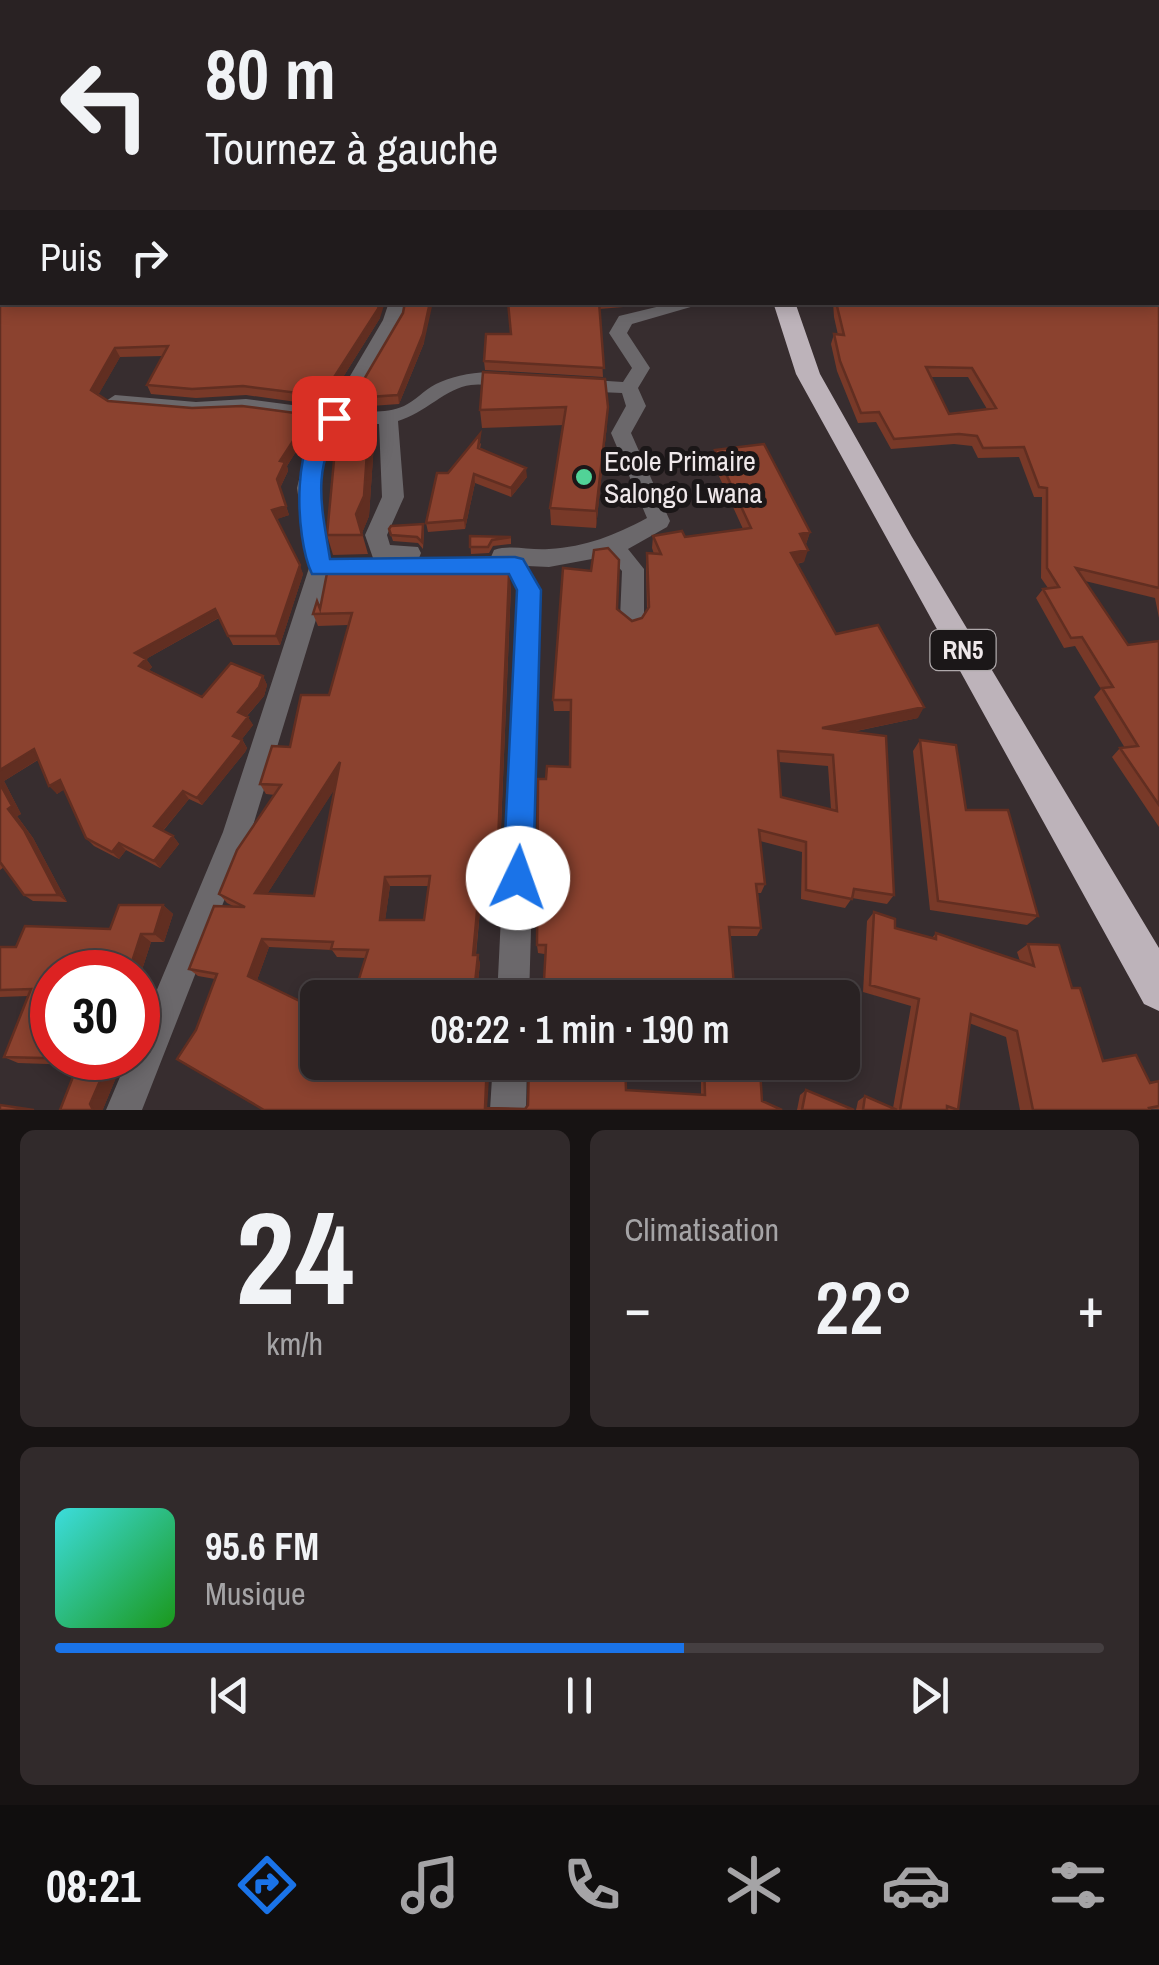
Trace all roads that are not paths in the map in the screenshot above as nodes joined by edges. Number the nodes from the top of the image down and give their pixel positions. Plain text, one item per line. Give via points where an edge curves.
1 (395, 305) edge
2 (687, 305) edge
3 (785, 305) edge
4 (522, 382) edge
5 (558, 384) edge
6 (630, 388) junction
7 (115, 400) edge
8 (334, 418) junction
9 (388, 418) junction
10 (613, 547) junction
11 (320, 568) junction
12 (632, 618) edge
13 (514, 980) edge
14 (1159, 989) edge
15 (509, 1080) edge
16 (124, 1110) edge
17 (508, 1110) edge

1 - 8 street
2 - 6 street via 624,320 618,332 640,368
3 - 14 highway, RN5 via 818,391
4 - 9 street via 468,378
5 - 6 street
6 - 10 street via 636,406 621,432 659,521
7 - 8 street via 246,405
8 - 9 street
8 - 11 street via 319,439 308,488
9 - 10 street via 394,496 376,535 381,553 548,558
10 - 12 street via 633,569
11 - 13 street via 515,566 529,590
11 - 16 street via 237,832
15 - 17 street

